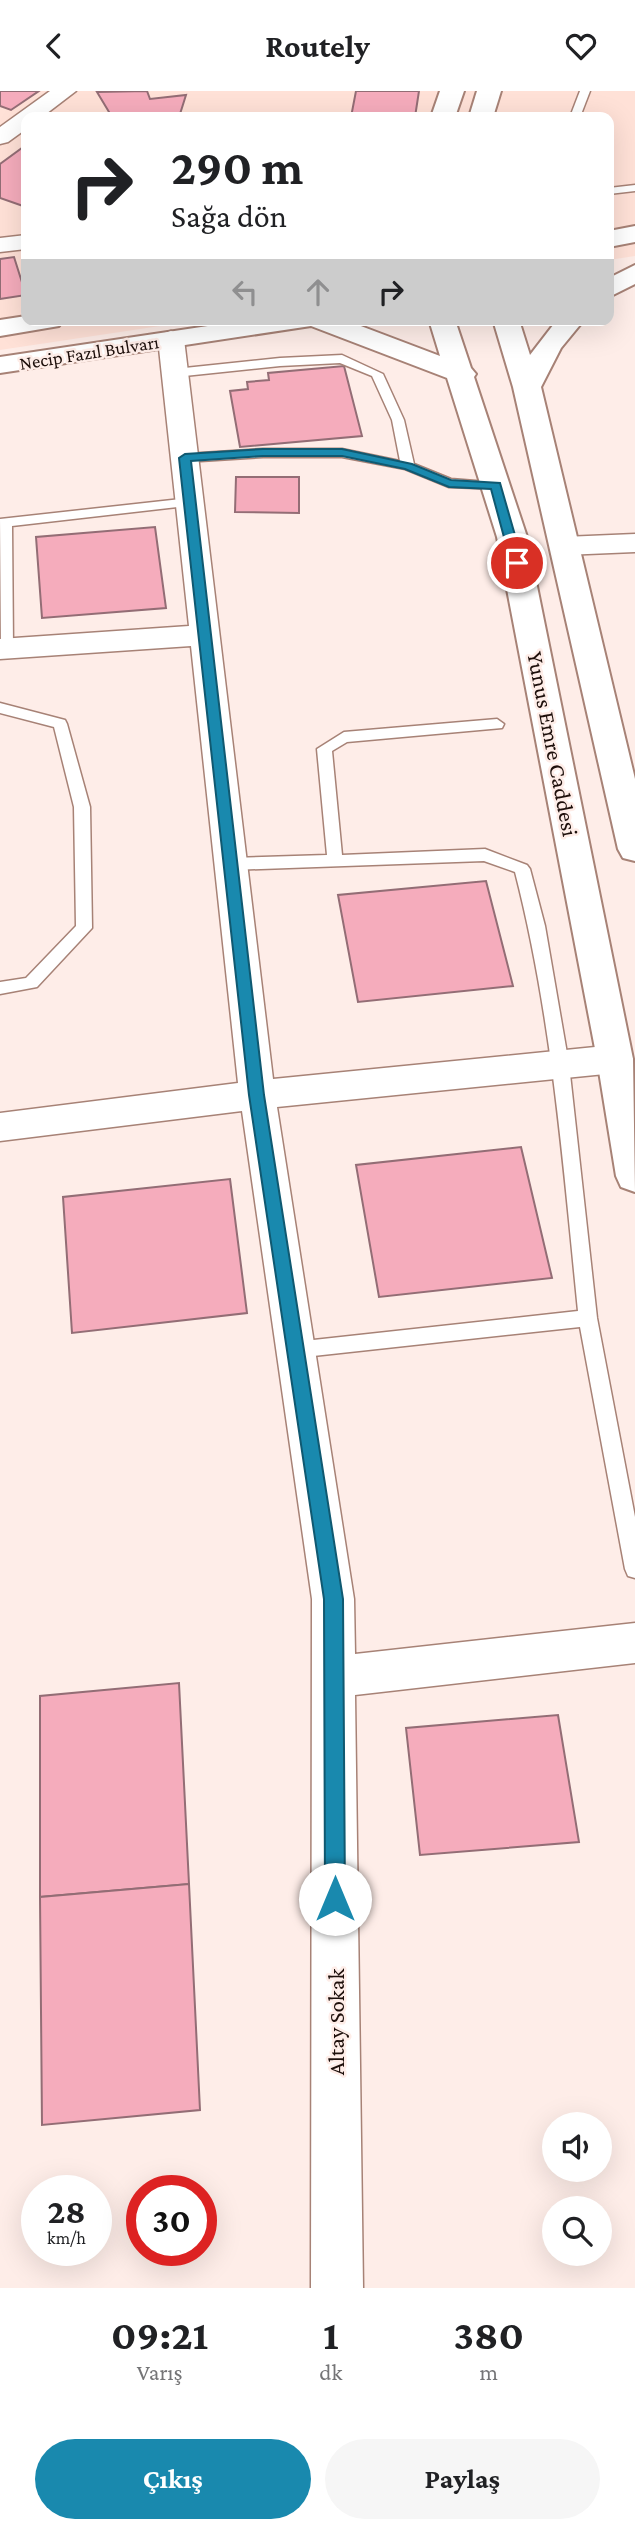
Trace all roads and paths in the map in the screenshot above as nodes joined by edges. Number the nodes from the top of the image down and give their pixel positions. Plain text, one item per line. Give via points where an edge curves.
1 (65, 91) edge
2 (452, 91) edge
3 (489, 91) edge
4 (585, 91) edge
5 (34, 112) edge
6 (445, 112) edge
7 (483, 112) edge
8 (577, 112) edge
9 (635, 188) edge
10 (614, 190) edge
11 (21, 242) edge
12 (0, 245) edge
13 (635, 272) edge
14 (614, 274) edge
15 (614, 286) edge
16 (21, 325) edge
17 (261, 326) edge
18 (336, 326) edge
19 (444, 326) edge
20 (508, 326) edge
21 (566, 326) edge
22 (0, 328) edge
23 (171, 339) junction
24 (0, 365) edge
25 (175, 373) junction
26 (462, 374) junction
27 (527, 387) junction
28 (185, 458) junction
29 (408, 466) junction
30 (496, 485) junction
31 (190, 502) junction
32 (2, 523) edge
33 (635, 543) edge
34 (564, 546) junction
35 (205, 635) junction
36 (3, 648) edge
37 (0, 708) edge
38 (497, 724) dead end
39 (635, 849) edge
40 (335, 861) junction
41 (231, 864) junction
42 (0, 988) edge
43 (615, 1059) junction
44 (561, 1065) junction
45 (257, 1095) junction
46 (0, 1128) edge
47 (635, 1176) edge
48 (588, 1318) junction
49 (295, 1350) junction
50 (635, 1569) edge
51 (635, 1643) edge
52 (334, 1677) junction
53 (337, 2288) edge

1 - 5 street
2 - 6 street
3 - 7 street
4 - 8 lane
9 - 10 lane
11 - 12 street
13 - 14 street
13 - 15 street
16 - 22 street, Necip Fazıl Bulvarı
17 - 23 street, Necip Fazıl Bulvarı
18 - 26 street
19 - 26 street, Yunus Emre Caddesi
20 - 27 street
21 - 27 street via 549,345
23 - 24 street, Necip Fazıl Bulvarı
23 - 25 street, Altay Sokak
25 - 28 street, Altay Sokak
25 - 29 lane via 342,359 377,374 398,420
26 - 30 street, Yunus Emre Caddesi
27 - 34 street
28 - 29 lane via 342,453
28 - 31 street, Altay Sokak
29 - 30 lane via 449,483
30 - 43 street, Yunus Emre Caddesi via 512,537
31 - 32 lane
31 - 35 street, Altay Sokak
32 - 36 lane
33 - 34 street
34 - 39 street
35 - 36 street
35 - 41 street, Altay Sokak
37 - 42 lane via 60,724 82,807 84,928 31,983
38 - 40 lane via 344,737 324,749
40 - 41 lane
40 - 44 lane via 485,855 522,869 537,926
41 - 45 street, Altay Sokak
43 - 44 street
43 - 47 street, Yunus Emre Caddesi
44 - 45 street
44 - 48 lane
45 - 46 street
45 - 49 street, Altay Sokak
48 - 49 lane
48 - 50 lane
49 - 52 street, Altay Sokak via 333,1599
51 - 52 street
52 - 53 street, Altay Sokak

